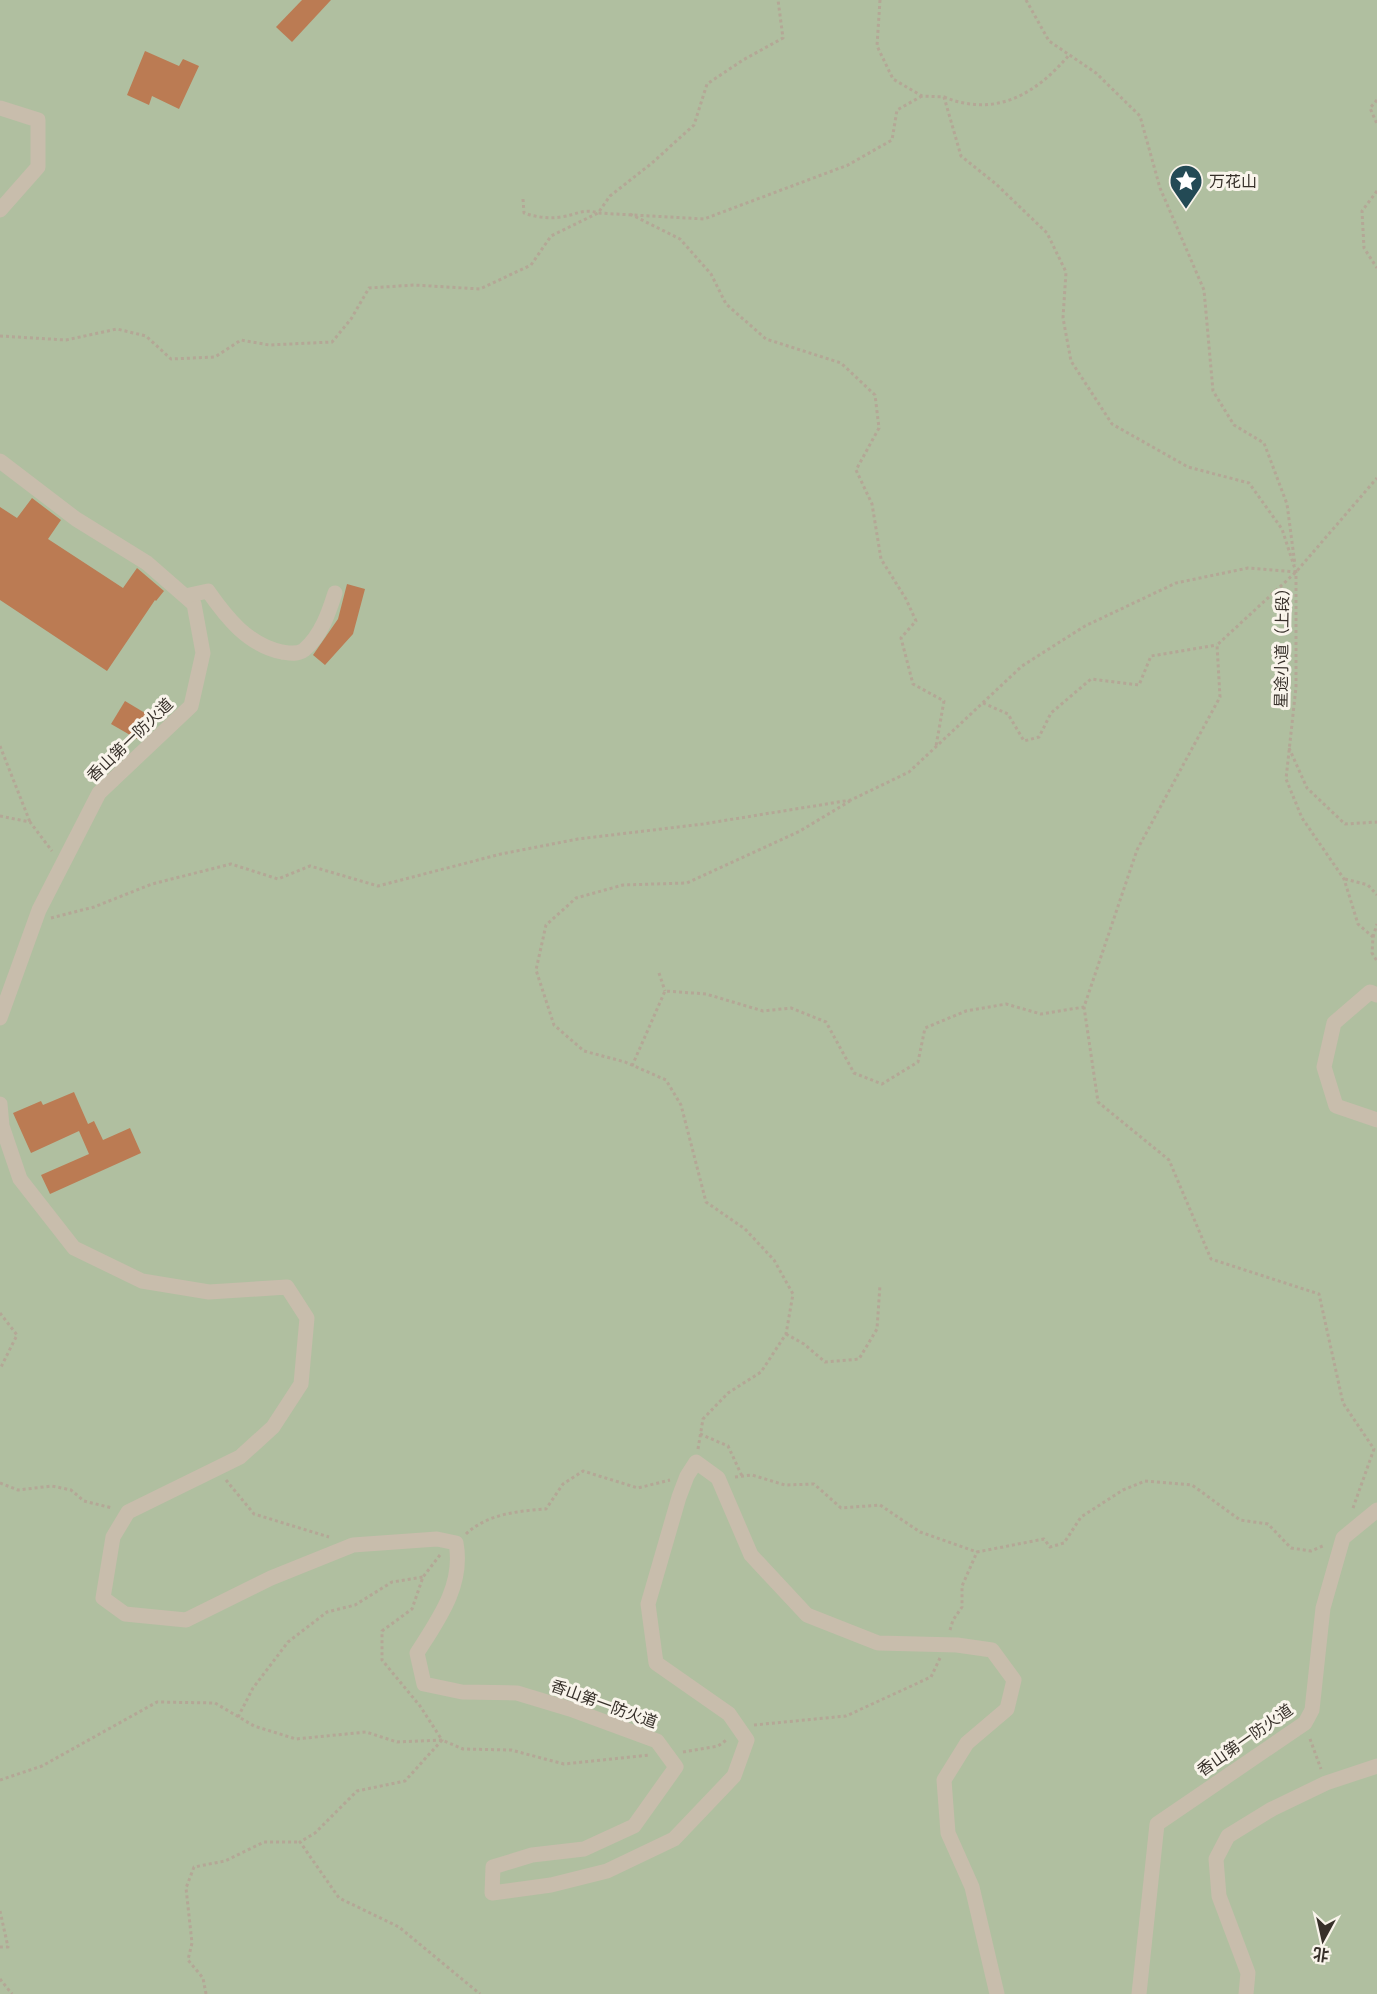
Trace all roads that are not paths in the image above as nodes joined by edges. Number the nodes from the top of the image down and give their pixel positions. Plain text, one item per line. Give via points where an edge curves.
1 (0, 108) edge
2 (0, 210) edge
3 (0, 461) edge
4 (335, 593) dead end
5 (185, 596) junction
6 (1377, 995) edge
7 (0, 1018) edge
8 (0, 1104) edge
9 (1377, 1120) edge
10 (1377, 1510) edge
11 (1377, 1766) edge
12 (997, 1994) edge
13 (1139, 1994) edge
14 (1246, 1994) edge

1 - 2 street via 38,120 38,168
3 - 5 street, 香山第一防火道 via 76,519 147,563
4 - 5 street via 327,618 304,651 294,654 261,645 242,632 222,613 208,591
5 - 7 street, 香山第一防火道 via 194,604 203,653 191,706 99,794 35,922
6 - 9 street via 1370,992 1334,1023 1323,1067 1336,1106
8 - 12 street, 香山第一防火道 via 2,1126 20,1179 74,1248 142,1281 209,1292 287,1287 307,1318 301,1384 273,1427 240,1457 128,1512 113,1537 103,1598 125,1614 186,1620 271,1578 353,1545 437,1539 456,1543 453,1590 417,1653 424,1684 462,1692 517,1693 570,1709 657,1741 676,1767 634,1826 584,1849 532,1855 493,1867 492,1893 551,1885 607,1871 674,1839 734,1776 747,1740 729,1714 656,1663 648,1604 687,1476 696,1462 718,1478 751,1555 807,1615 878,1643 992,1650 1014,1680 1007,1709 967,1743 944,1780 948,1833 972,1887
10 - 13 street, 香山第一防火道 via 1343,1538 1323,1608 1312,1710 1305,1723 1157,1824
11 - 14 street via 1326,1783 1228,1836 1216,1859 1219,1896 1248,1973

